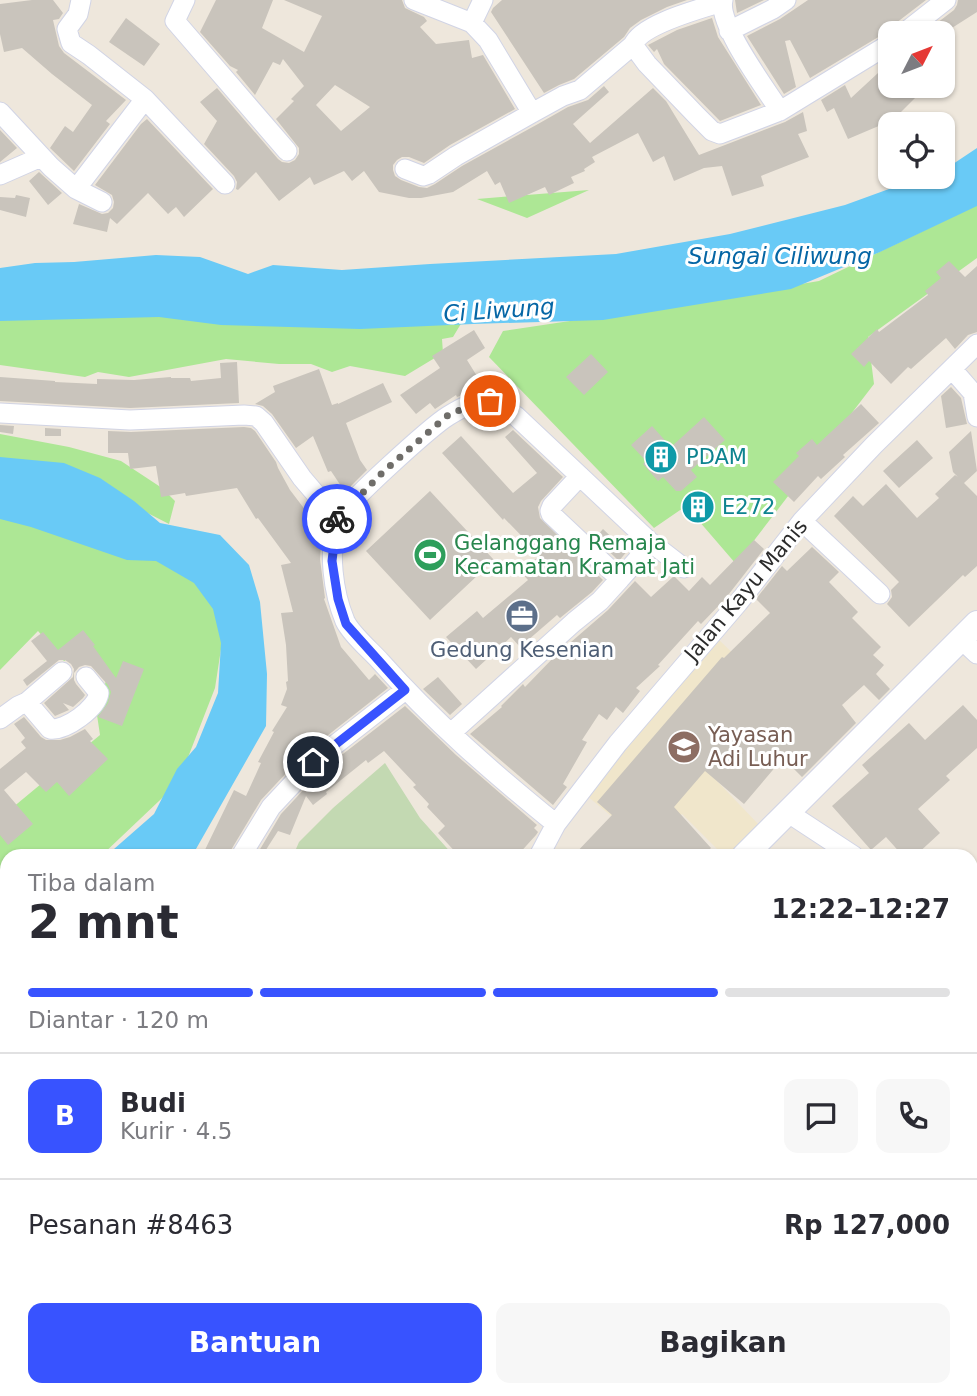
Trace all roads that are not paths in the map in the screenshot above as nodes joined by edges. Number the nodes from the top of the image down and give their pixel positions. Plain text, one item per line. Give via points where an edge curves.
1 (81, 0) edge
2 (185, 0) edge
3 (414, 0) edge
4 (483, 0) edge
5 (786, 0) edge
6 (946, 0) edge
7 (723, 1) edge
8 (919, 21) edge
9 (472, 23) junction
10 (729, 31) junction
11 (633, 45) junction
12 (878, 51) edge
13 (145, 99) junction
14 (780, 111) junction
15 (0, 112) edge
16 (532, 113) junction
17 (287, 151) dead end
18 (41, 157) junction
19 (405, 169) dead end
20 (0, 175) edge
21 (225, 184) dead end
22 (76, 189) junction
23 (102, 202) dead end
24 (977, 344) edge
25 (952, 369) junction
26 (0, 413) edge
27 (977, 417) edge
28 (580, 476) junction
29 (337, 519) junction
30 (802, 521) junction
31 (649, 541) junction
32 (684, 568) dead end
33 (620, 579) junction
34 (880, 594) dead end
35 (972, 639) edge
36 (62, 672) dead end
37 (86, 677) dead end
38 (405, 690) junction
39 (27, 702) junction
40 (0, 719) edge
41 (451, 733) junction
42 (786, 812) junction
43 (556, 824) junction
44 (244, 849) edge
45 (543, 849) edge
46 (751, 849) edge
47 (843, 849) edge

1 - 13 street via 67,29 71,43
2 - 17 street via 175,21
3 - 9 street
4 - 9 street
5 - 10 street
6 - 8 street
7 - 10 street
7 - 11 street via 660,23 636,38
9 - 16 street via 488,40
10 - 14 street
11 - 14 street via 715,134
11 - 16 street via 580,90
12 - 14 street
13 - 21 street
13 - 22 street
15 - 18 street
16 - 19 street via 429,174
18 - 20 street
18 - 22 street
22 - 23 street
24 - 25 street, Jalan Kayu Manis
25 - 27 street via 973,393
25 - 30 street, Jalan Kayu Manis
26 - 29 street via 130,420 256,416
28 - 29 street via 516,416 490,401 475,403 447,416
28 - 31 street
28 - 33 street via 552,506 551,514
29 - 38 street via 332,561 346,624
30 - 34 street
30 - 43 street, Jalan Kayu Manis
31 - 32 street
31 - 33 street
33 - 41 street
35 - 42 street
36 - 39 street
37 - 39 street via 99,693 97,700 82,716 56,730
38 - 41 street
38 - 44 street via 313,762 274,803
39 - 40 street
41 - 43 street
42 - 46 street
42 - 47 street
43 - 45 street, Jalan Kayu Manis

